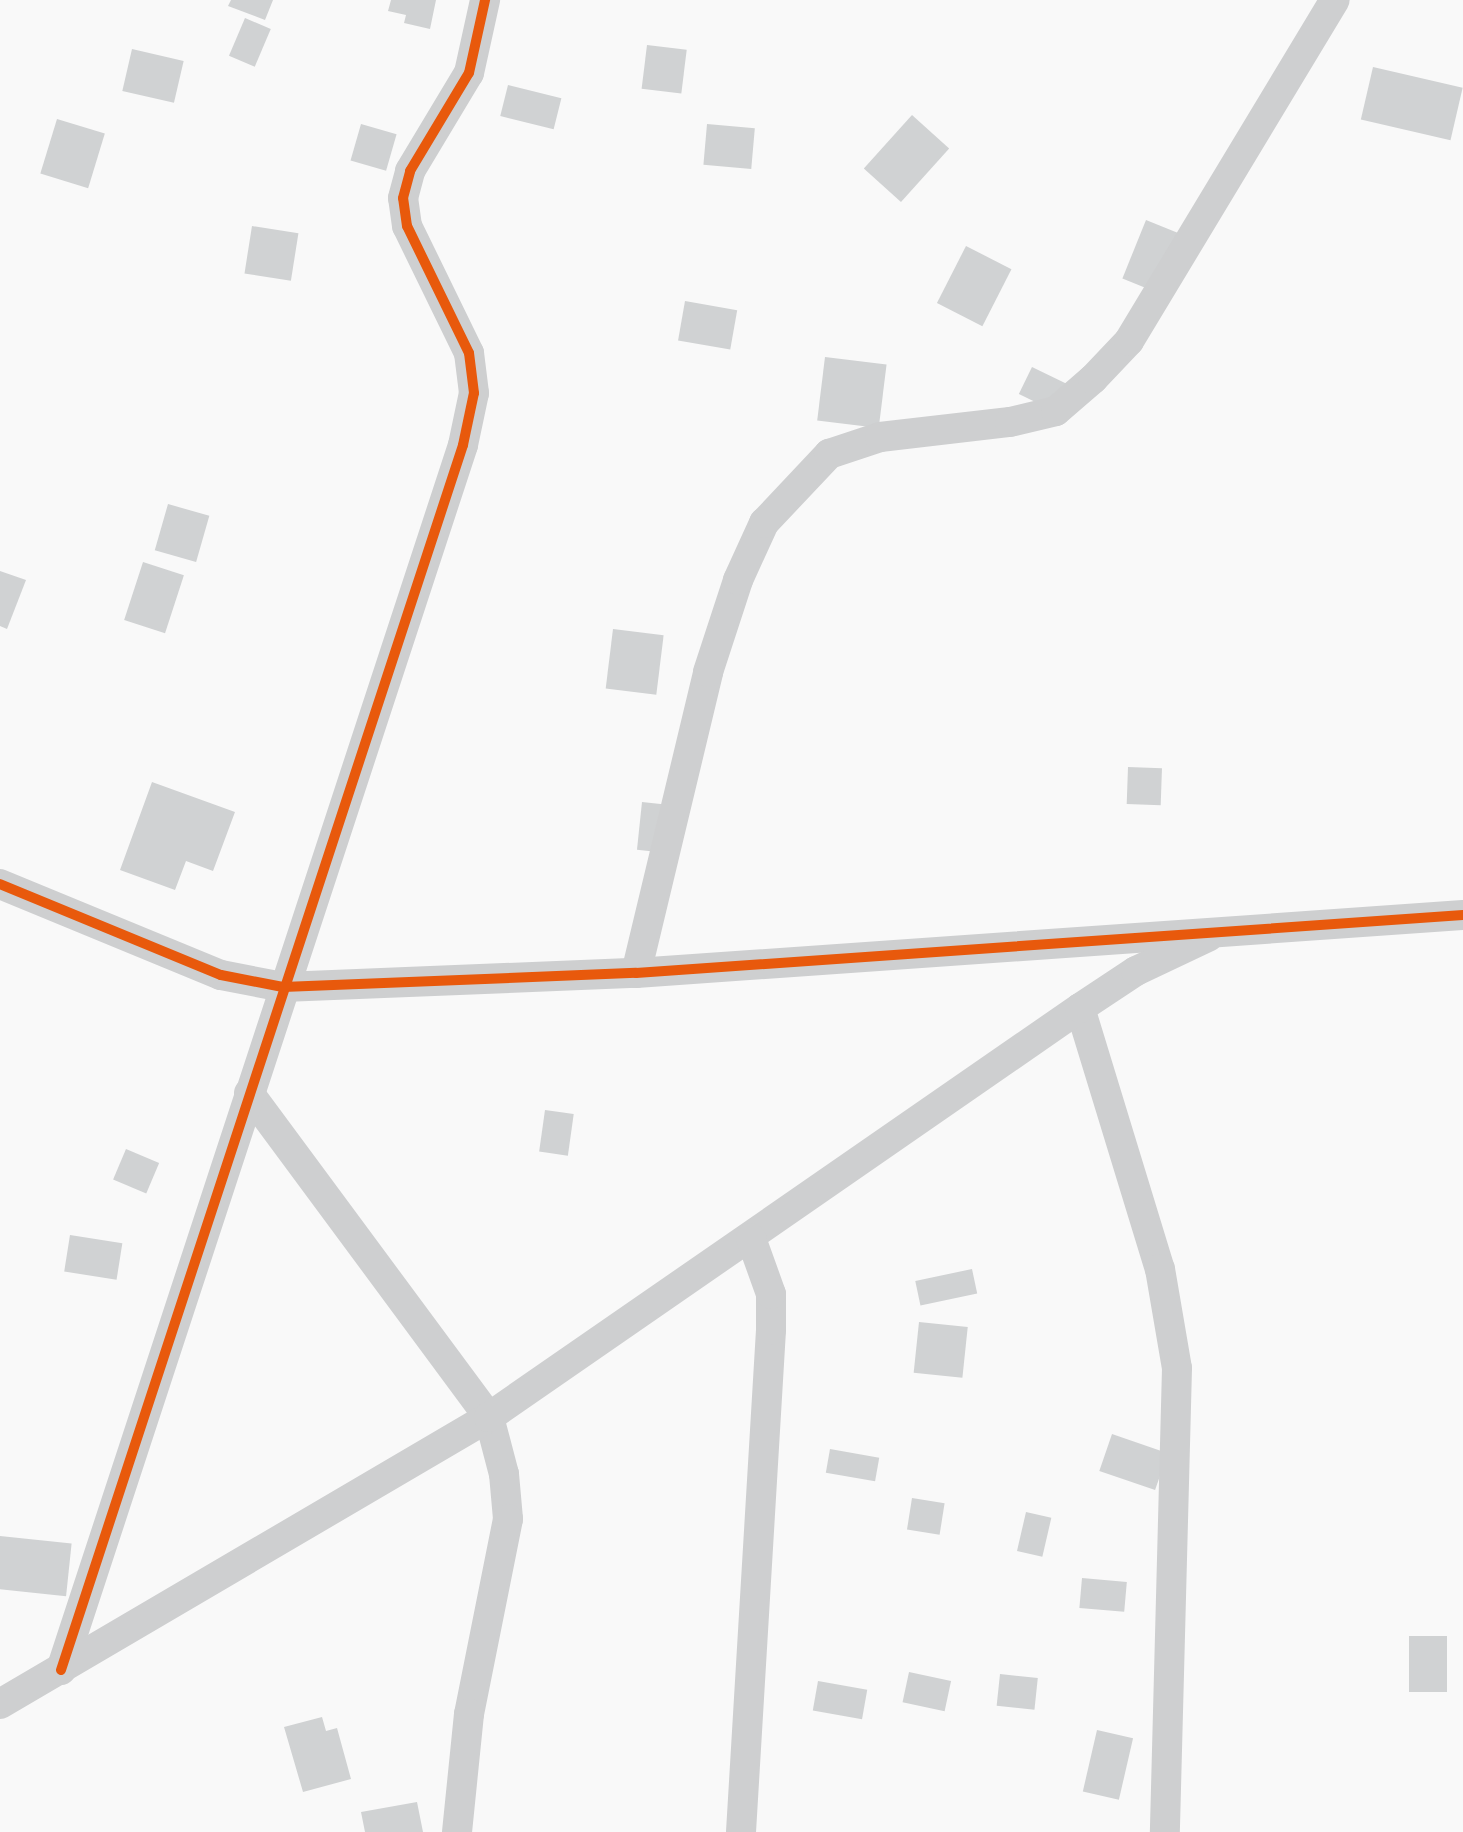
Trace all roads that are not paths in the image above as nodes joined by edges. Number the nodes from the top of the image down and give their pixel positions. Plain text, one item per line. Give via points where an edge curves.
1 (485, 0) edge
2 (1335, 0) edge
3 (0, 884) edge
4 (1463, 915) edge
5 (1224, 929) junction
6 (636, 973) junction
7 (283, 987) junction
8 (1080, 1008) junction
9 (249, 1093) junction
10 (751, 1238) junction
11 (489, 1417) junction
12 (61, 1670) junction
13 (0, 1704) edge
14 (457, 1832) edge
15 (741, 1832) edge
16 (1165, 1832) edge

1 - 7 street via 469,73 410,171 403,198 407,226 469,353 474,393 463,445
2 - 6 street via 1129,341 1093,379 1056,411 1010,422 880,437 829,454 764,523 738,580 708,672
3 - 7 street via 221,975
4 - 5 street
5 - 6 street
5 - 8 street via 1136,971
6 - 7 street
7 - 9 street
8 - 10 street
8 - 16 street via 1160,1269 1177,1368
9 - 11 street
9 - 12 street
10 - 11 street
10 - 15 street via 771,1294 771,1330
11 - 12 street
11 - 14 street via 504,1474 508,1519 469,1714
12 - 13 street

